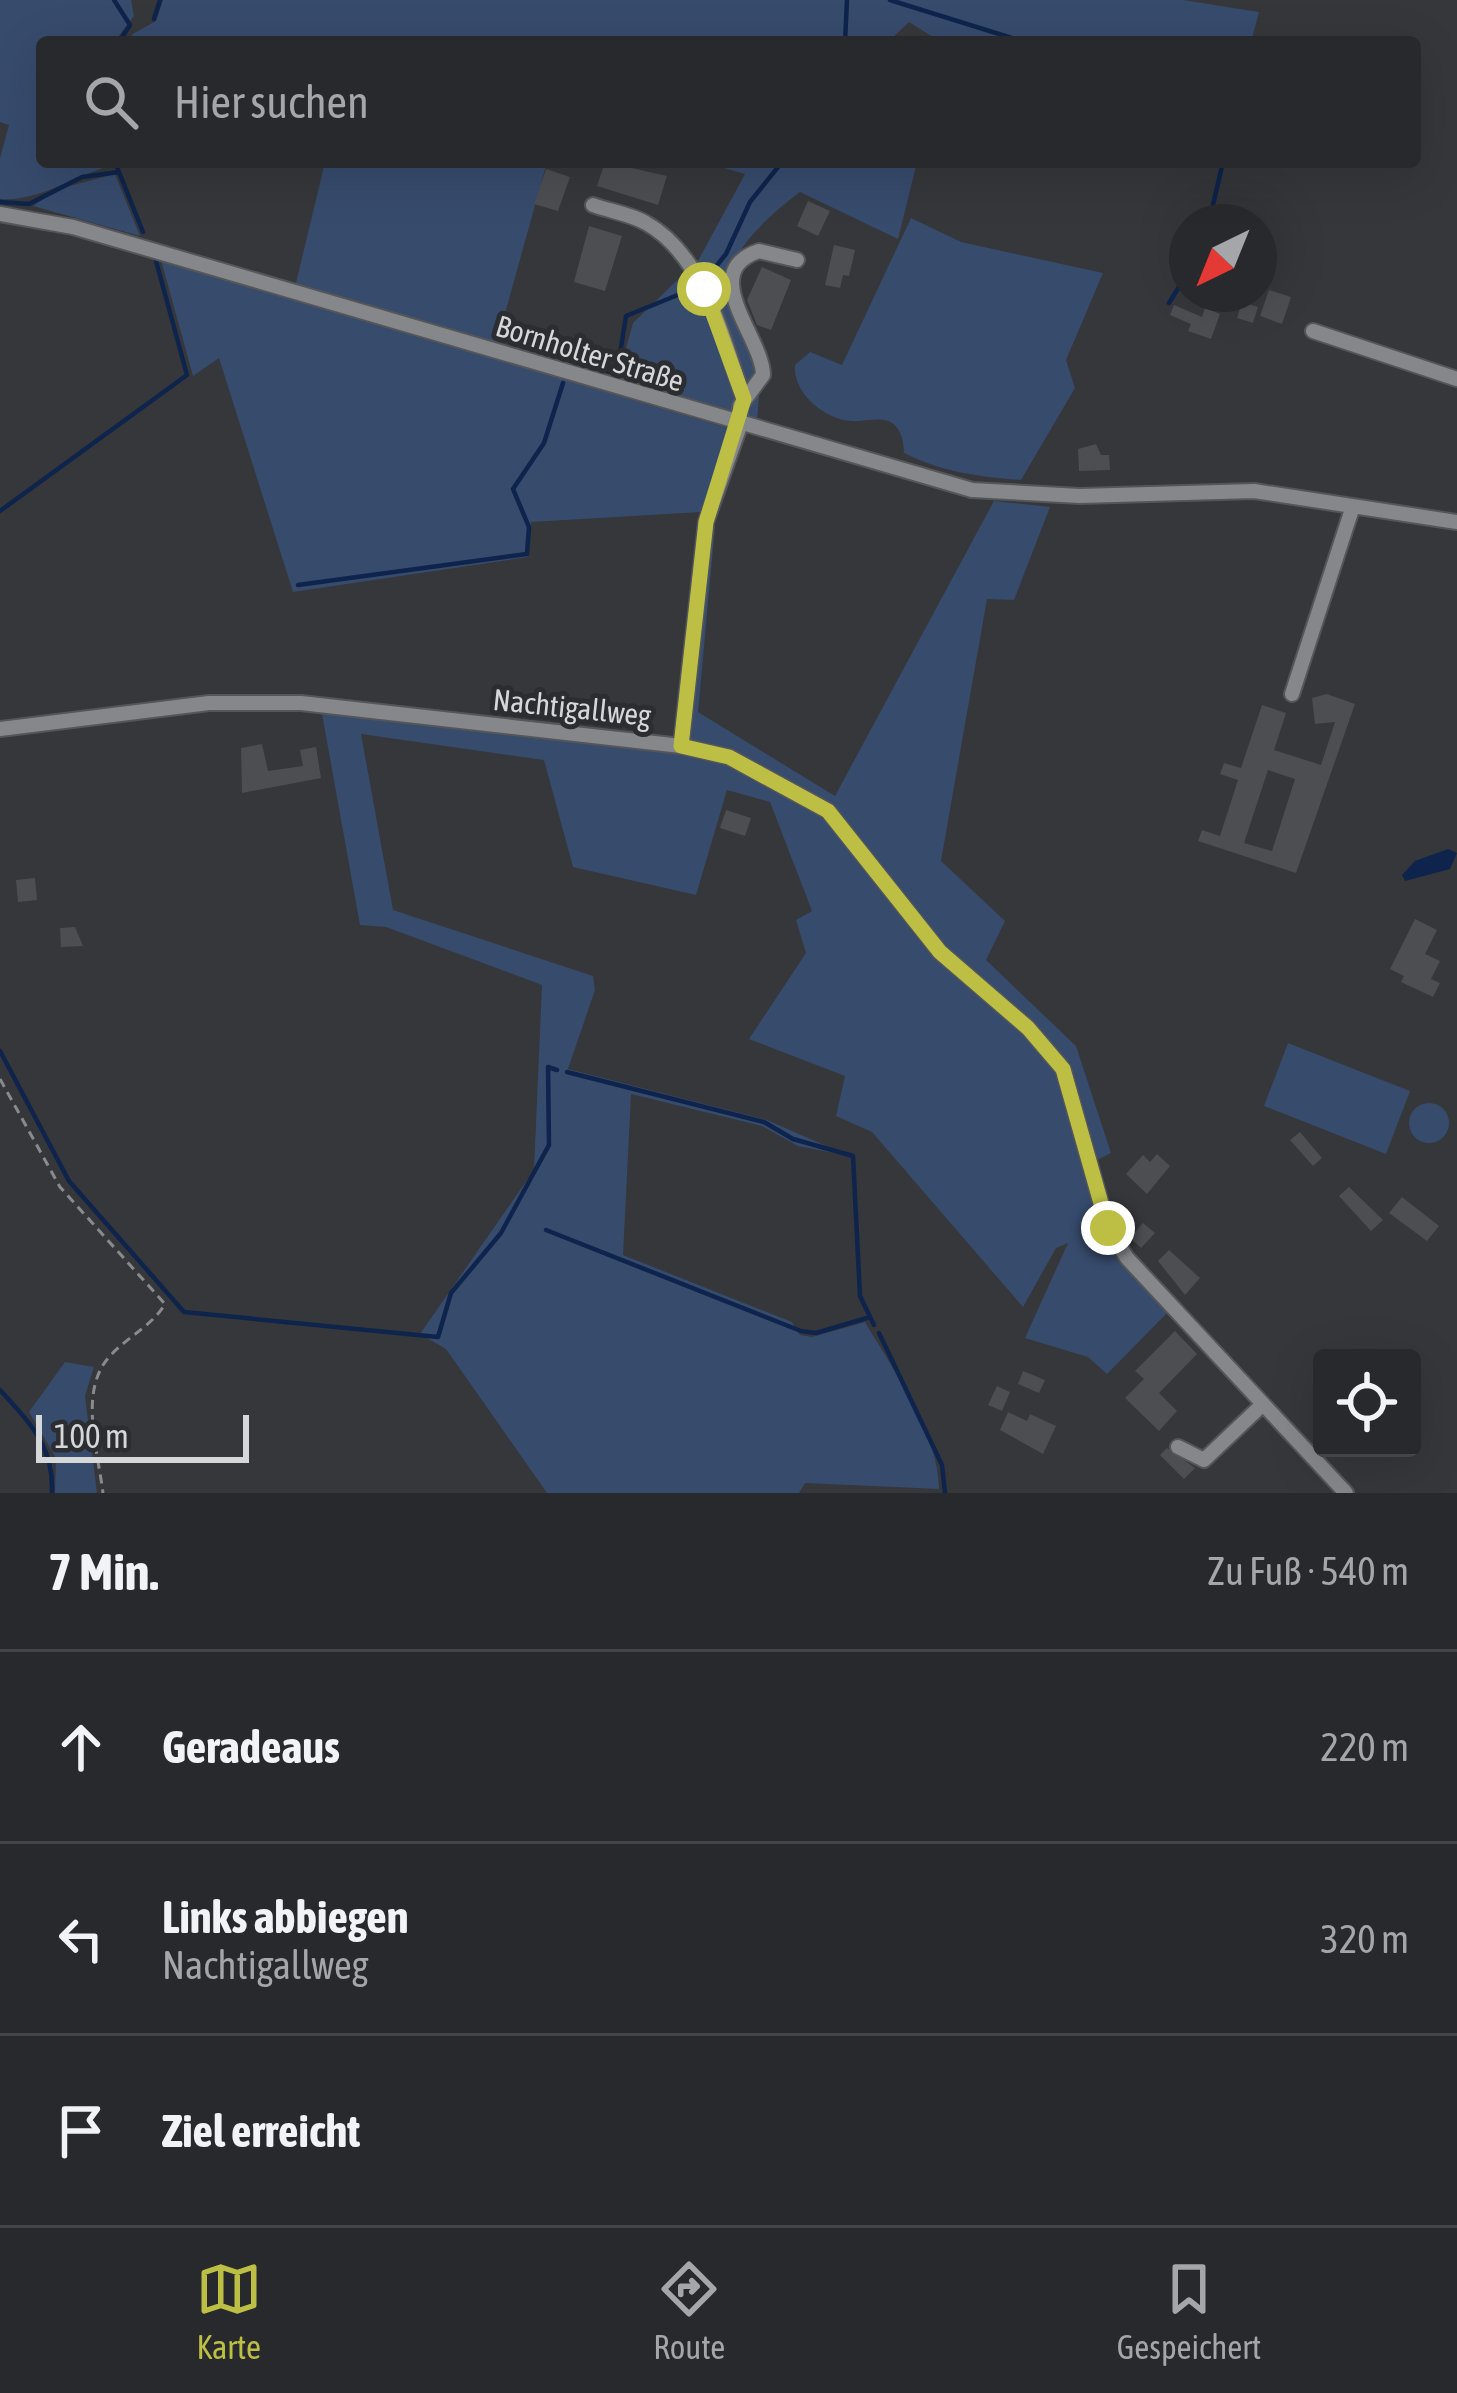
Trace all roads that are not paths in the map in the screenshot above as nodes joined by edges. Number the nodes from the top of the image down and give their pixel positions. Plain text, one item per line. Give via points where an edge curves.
1 (592, 205) dead end
2 (0, 214) edge
3 (797, 260) dead end
4 (1312, 331) dead end
5 (1457, 379) edge
6 (744, 399) junction
7 (740, 426) junction
8 (1353, 506) junction
9 (1457, 522) edge
10 (1292, 694) dead end
11 (0, 729) edge
12 (681, 746) junction
13 (1261, 1406) junction
14 (1178, 1447) dead end
15 (1346, 1493) edge

1 - 6 street via 646,223 670,244 704,289
2 - 7 street, Bornholter Straße via 73,227
3 - 6 street via 759,250 736,269 734,299 764,367
4 - 5 street
6 - 7 street
7 - 8 street, Bornholter Straße via 972,490 1254,491
7 - 12 street via 706,522
8 - 9 street, Bornholter Straße
8 - 10 street
11 - 12 street, Nachtigallweg via 209,704 301,703
12 - 13 street, Nachtigallweg via 729,757 828,811 940,952 1028,1028 1063,1069 1108,1228 1150,1288
13 - 14 street via 1204,1460
13 - 15 street, Nachtigallweg

